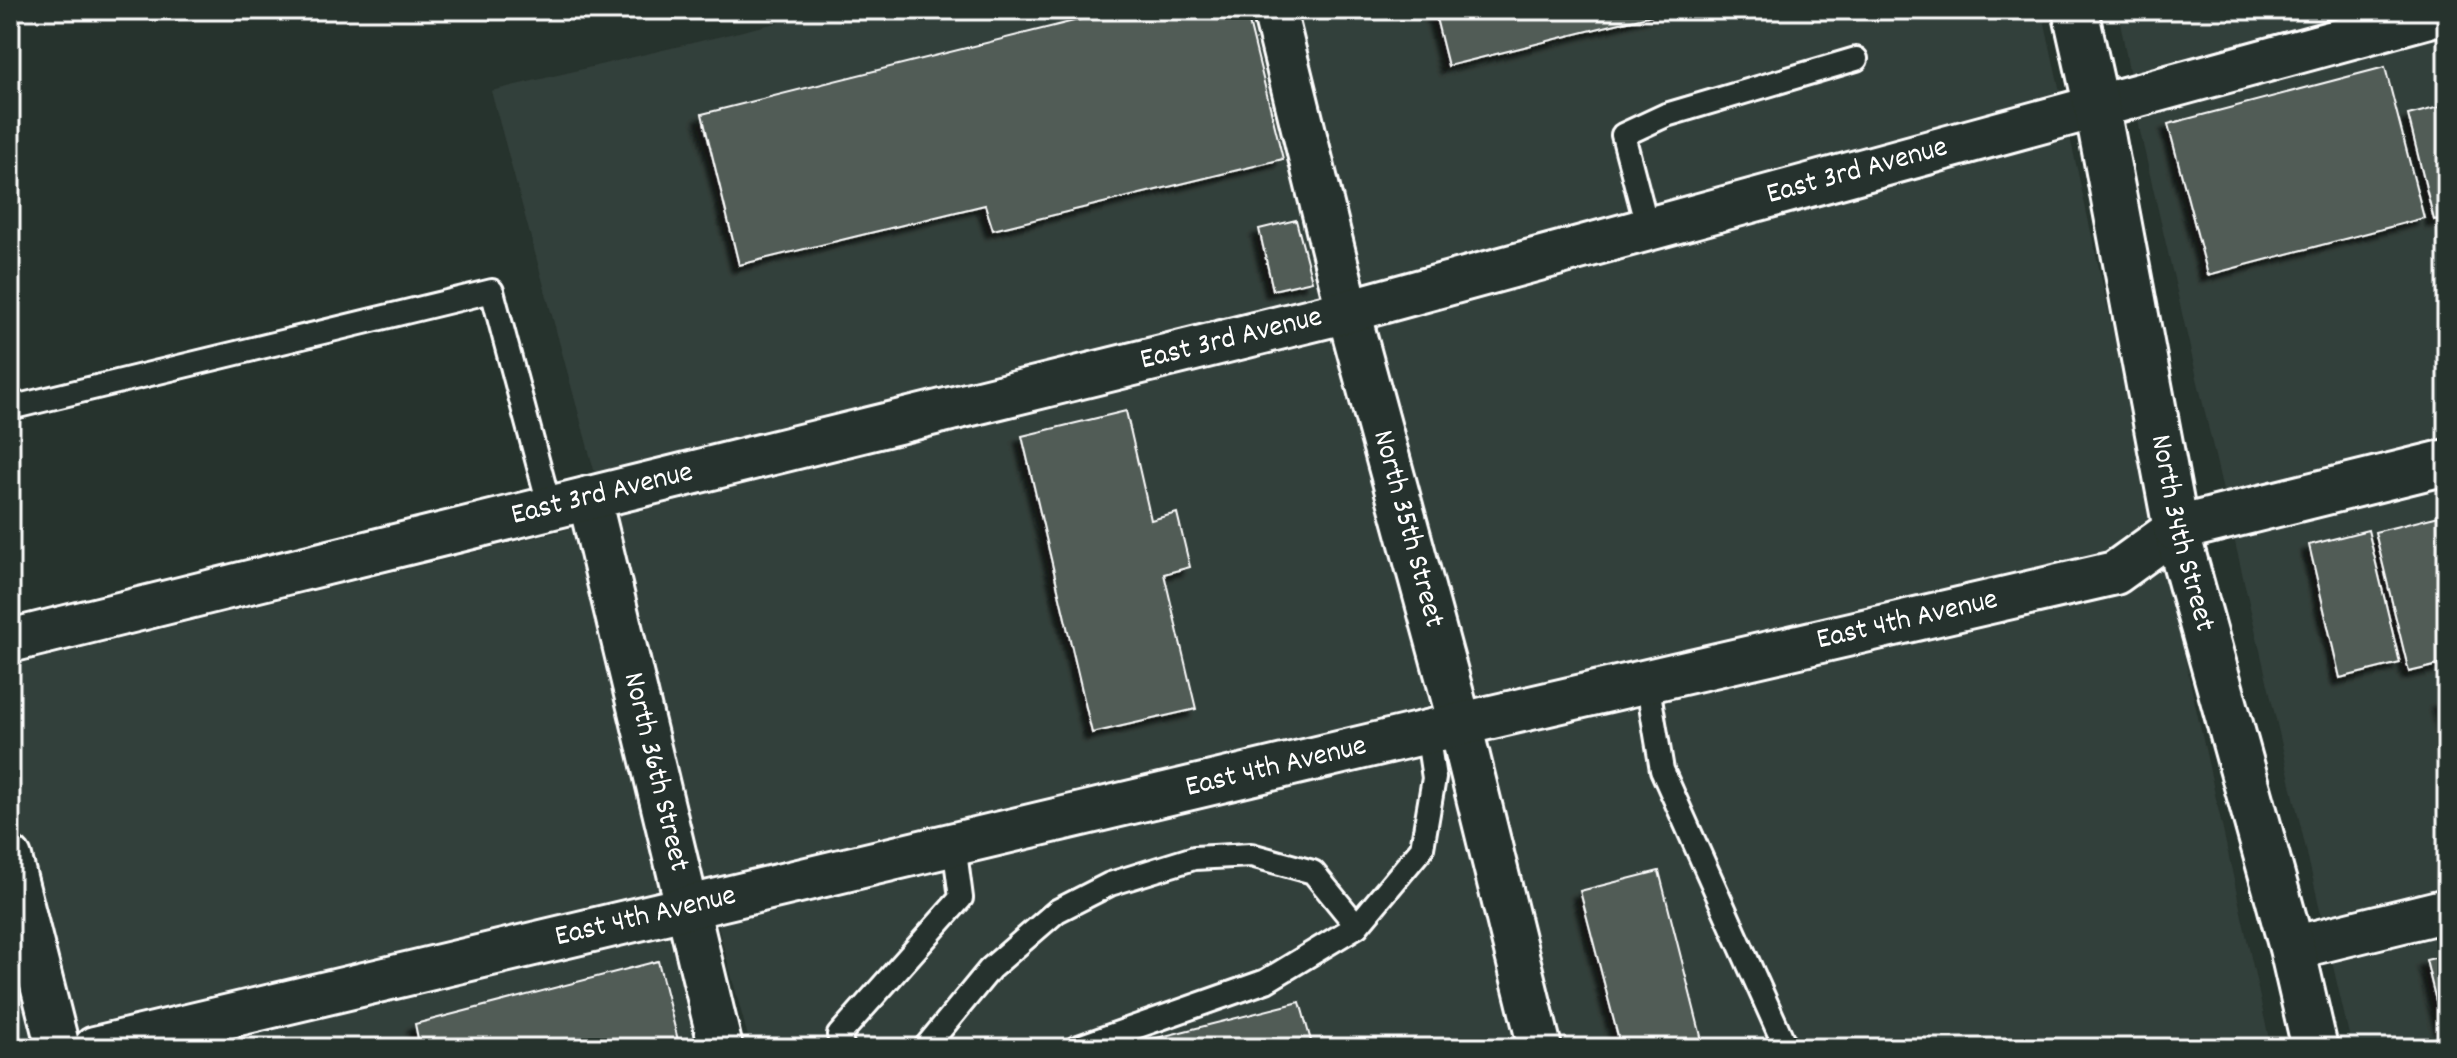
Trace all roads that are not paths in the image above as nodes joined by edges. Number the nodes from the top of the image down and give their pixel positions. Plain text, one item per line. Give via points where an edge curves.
1 (1274, 10) edge
2 (2075, 10) edge
3 (2447, 11) edge
4 (1856, 59) dead end
5 (2097, 108) junction
6 (1648, 230) junction
7 (1348, 311) junction
8 (10, 408) edge
9 (2447, 462) edge
10 (589, 498) junction
11 (550, 508) junction
12 (2176, 529) junction
13 (10, 641) edge
14 (1647, 681) junction
15 (1443, 728) junction
16 (954, 844) junction
17 (10, 858) edge
18 (687, 907) junction
19 (2447, 910) edge
20 (1357, 926) junction
21 (2292, 948) junction
22 (58, 1048) edge
23 (95, 1048) edge
24 (721, 1048) edge
25 (843, 1048) edge
26 (925, 1048) edge
27 (1076, 1048) edge
28 (1540, 1048) edge
29 (1786, 1048) edge
30 (2315, 1048) edge

1 - 7 street, North 35th Street
2 - 5 street, North 34th Street
3 - 5 street, East 3rd Avenue
4 - 6 lane via 1666,115 1623,135
5 - 6 street, East 3rd Avenue
5 - 12 street, North 34th Street
6 - 7 street, East 3rd Avenue
7 - 10 street, East 3rd Avenue
7 - 15 street, North 35th Street
8 - 11 lane via 492,291
9 - 12 street, East 4th Avenue
10 - 11 street, East 3rd Avenue
10 - 18 street, North 36th Street
11 - 13 street, East 3rd Avenue
12 - 14 street, East 4th Avenue via 2115,573
12 - 21 street, North 34th Street
14 - 15 street, East 4th Avenue
14 - 29 lane via 1662,770
15 - 16 street, East 4th Avenue
15 - 20 lane via 1422,848
15 - 28 street, North 35th Street
16 - 18 street, East 4th Avenue
16 - 25 lane via 961,898 839,1035
17 - 22 street
18 - 23 street, East 4th Avenue
18 - 24 street, North 36th Street
19 - 21 street
20 - 26 lane via 1313,872 1251,855 1194,858 1110,884 1057,911 990,969
20 - 27 lane via 1266,981
21 - 30 street, North 34th Street

